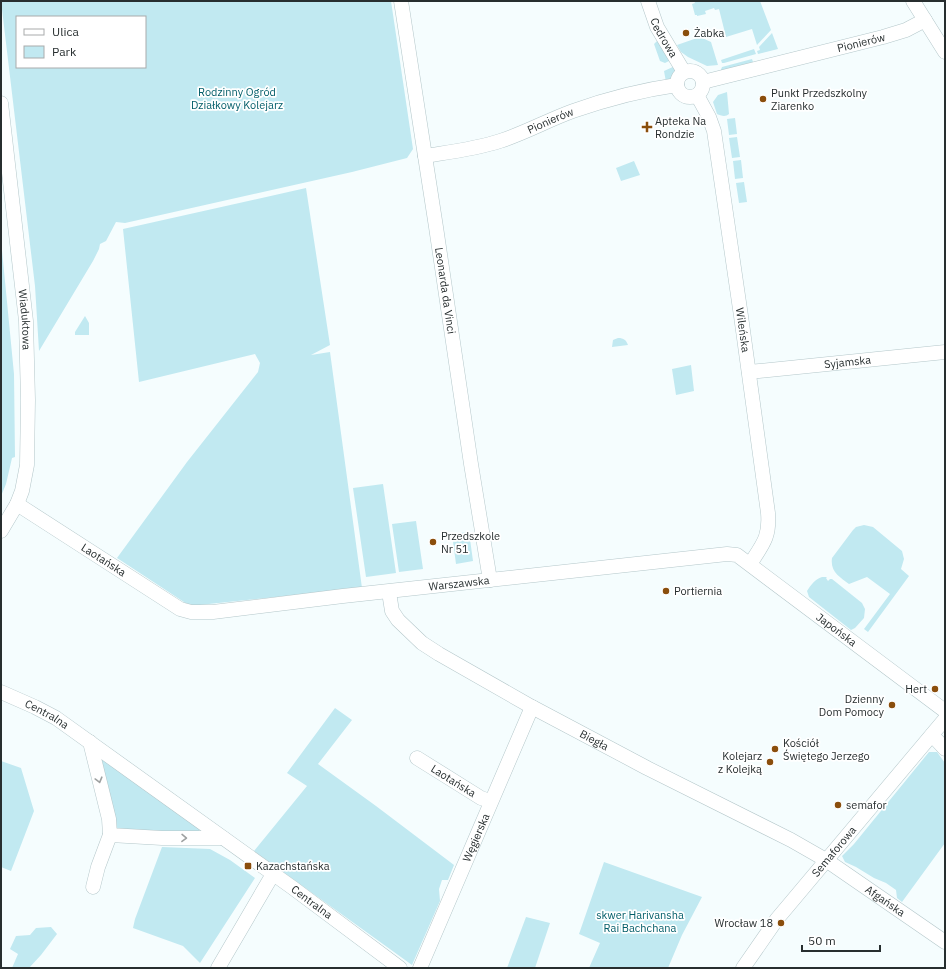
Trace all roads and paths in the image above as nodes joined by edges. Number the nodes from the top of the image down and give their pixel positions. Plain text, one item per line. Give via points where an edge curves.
1 (401, 1) edge
2 (648, 1) edge
3 (913, 1) edge
4 (925, 20) junction
5 (945, 52) edge
6 (684, 72) junction
7 (703, 82) junction
8 (677, 85) junction
9 (697, 95) junction
10 (1, 103) edge
11 (425, 156) junction
12 (945, 352) edge
13 (749, 372) junction
14 (17, 504) junction
15 (1, 531) edge
16 (727, 554) joint
17 (750, 564) junction
18 (490, 580) junction
19 (389, 592) junction
20 (191, 612) joint
21 (1, 692) edge
22 (532, 707) junction
23 (945, 711) edge
24 (945, 719) edge
25 (932, 735) junction
26 (90, 742) junction
27 (945, 749) edge
28 (417, 758) dead end
29 (490, 801) junction
30 (110, 835) junction
31 (223, 838) junction
32 (826, 860) junction
33 (273, 874) junction
34 (93, 887) dead end
35 (945, 942) edge
36 (218, 968) edge
37 (400, 968) edge
38 (420, 968) edge
39 (743, 968) edge

1 - 11 street, Leonarda da Vinci
2 - 6 street, Cedrowa via 657,27
3 - 4 street
4 - 5 street
4 - 7 street, Pionierów via 906,30 883,37
6 - 7 street via 694,71 700,75
6 - 8 street via 678,77
7 - 9 street
8 - 9 street via 683,95
8 - 11 street, Pionierów via 644,90 597,103 499,141
9 - 13 street, Wileńska via 714,131
10 - 14 street, Wiaduktowa via 26,321 27,465
11 - 18 street, Leonarda da Vinci via 470,464
12 - 13 street, Syjamska
13 - 17 street, Wileńska via 769,525 766,537
14 - 15 street, Wiaduktowa
14 - 20 street, Laotańska via 180,609
16 - 17 street, Japońska via 737,555
16 - 18 street, Warszawska
17 - 23 street, Japońska
18 - 19 street, Warszawska
19 - 20 street, Warszawska via 213,612
19 - 22 street, Biegła via 392,611 408,631 422,643
21 - 26 street, Centralna via 56,718
22 - 29 street, Węgierska
22 - 32 street, Biegła
24 - 25 street, Semaforowa
25 - 27 street
25 - 32 street, Semaforowa
26 -> 30 street via 109,819
26 - 31 street, Centralna
28 - 29 street, Laotańska
29 - 38 street, Węgierska
30 -> 31 street
30 - 34 street
31 - 33 street, Centralna
32 - 35 street, Afgańska
32 - 39 street, Semaforowa via 777,920
33 - 36 street
33 - 37 street, Centralna

